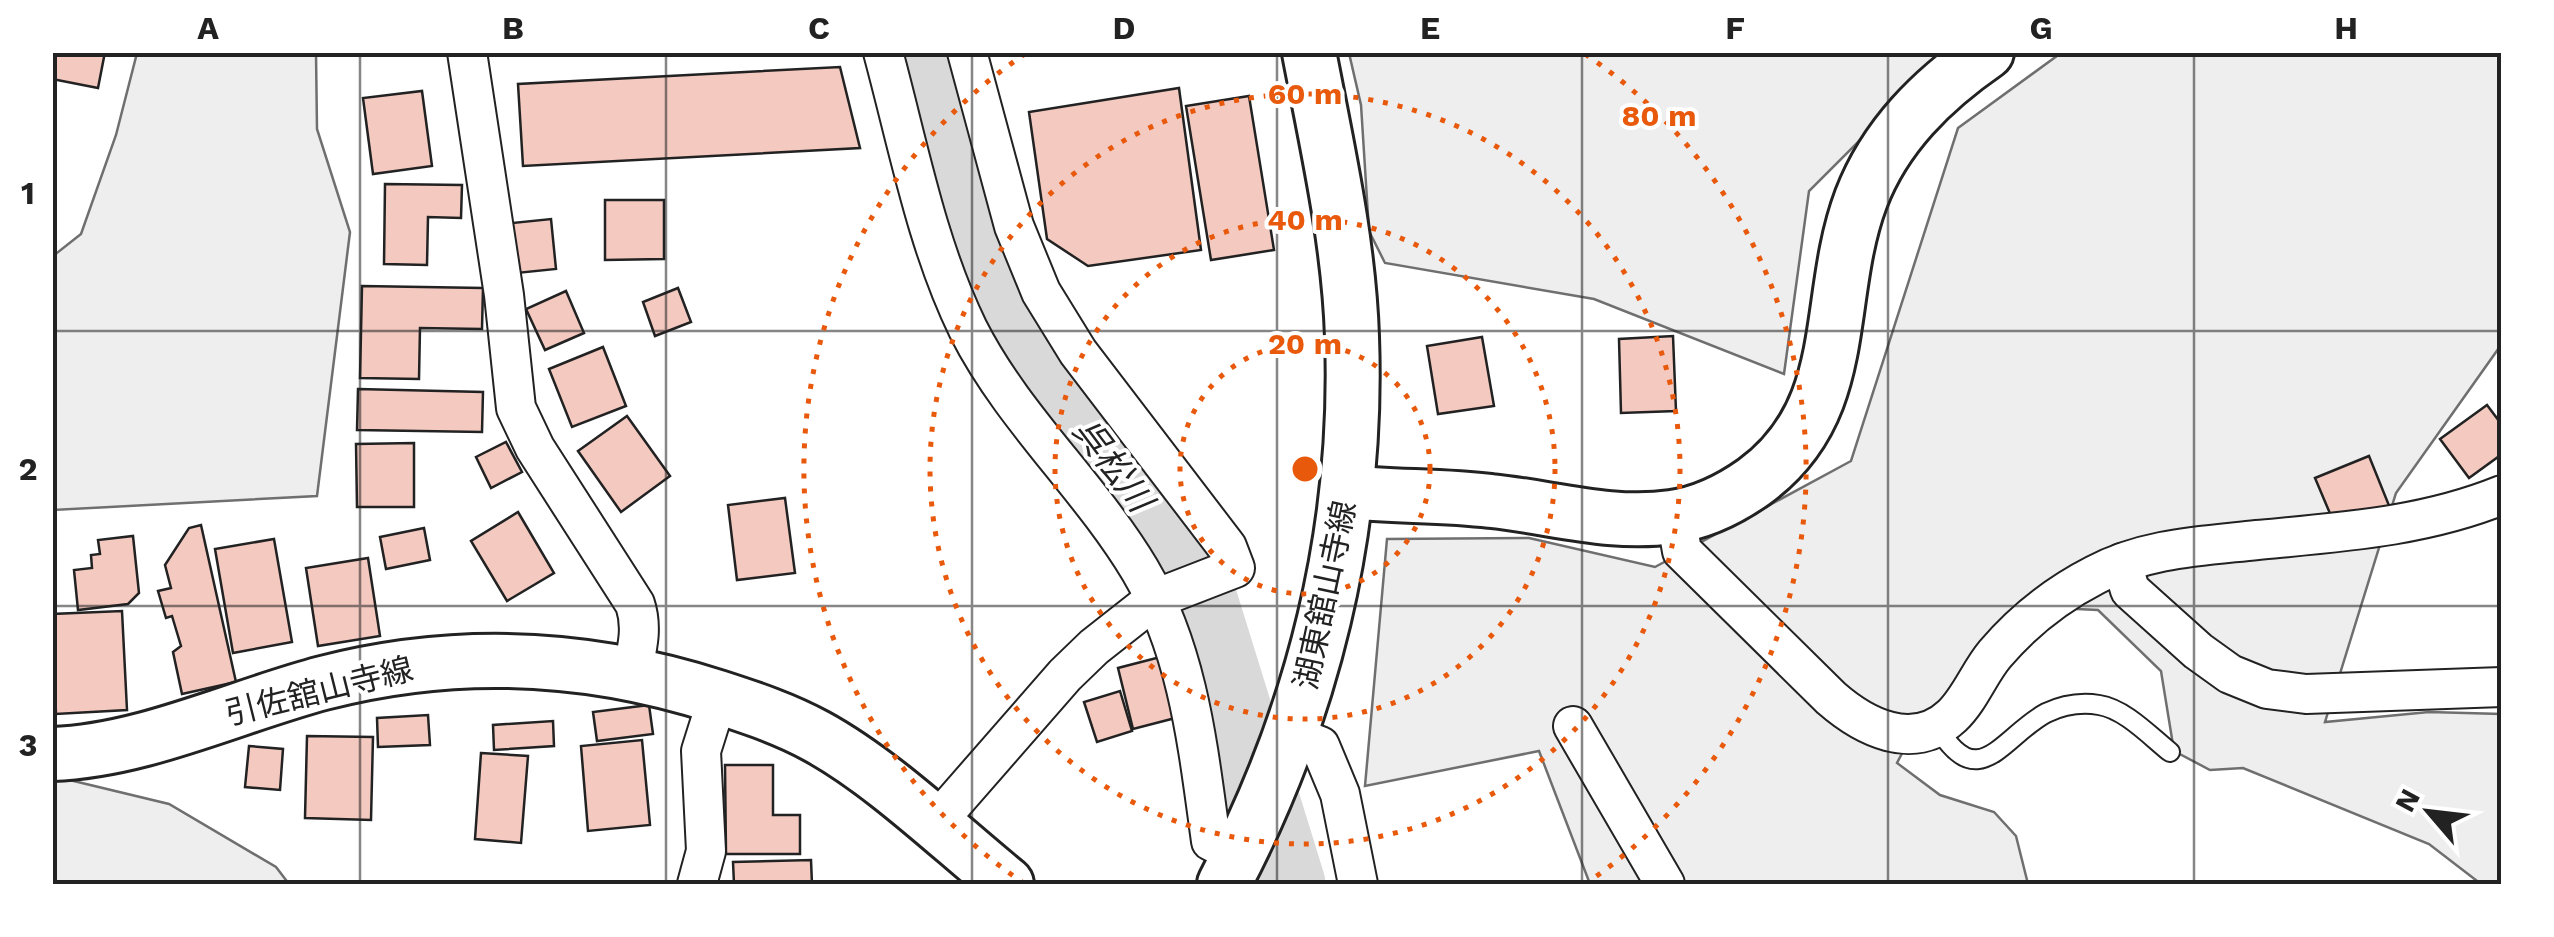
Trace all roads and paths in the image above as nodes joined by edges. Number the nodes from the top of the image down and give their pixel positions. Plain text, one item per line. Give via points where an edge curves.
1 (466, 52) edge
2 (883, 52) edge
3 (967, 52) edge
4 (1309, 52) edge
5 (1988, 52) edge
6 (1347, 492) junction
7 (2502, 496) edge
8 (1676, 517) junction
9 (2122, 564) junction
10 (1162, 596) junction
11 (632, 673) junction
12 (2502, 687) edge
13 (718, 697) junction
14 (1573, 726) dead end
15 (1936, 726) junction
16 (1289, 740) junction
17 (2170, 752) dead end
18 (52, 754) edge
19 (934, 824) junction
20 (1232, 870) edge
21 (697, 884) edge
22 (1007, 884) edge
23 (1358, 884) edge
24 (1664, 884) edge

1 - 11 street via 516,408 635,604 640,636
2 - 10 street via 937,250 968,328 1012,400
3 - 10 street via 1014,226 1041,292 1078,352 1228,547 1236,568
4 - 6 main road, 湖東舘山寺線 via 1352,335
5 - 8 main road via 1918,109 1876,166 1850,232 1824,386 1791,447 1740,492
6 - 8 main road via 1486,500 1607,518
6 - 16 main road, 湖東舘山寺線 via 1319,646
7 - 9 street via 2386,528 2198,546
8 - 15 street via 1682,551 1852,716 1902,735
9 - 12 street via 2130,590 2198,651 2267,689 2306,694
9 - 15 street via 2063,592 2025,622 1950,718
10 - 19 street via 1065,674
10 - 20 street via 1194,713 1211,840
11 - 13 main road, 引佐舘山寺線
11 - 18 main road, 引佐舘山寺線 via 527,660 408,666 319,684 108,747
13 - 19 main road, 引佐舘山寺線 via 818,737
13 - 21 street via 701,750 706,851
14 - 24 street
15 - 17 lane via 1959,755 1977,760 1995,755 2045,714 2073,704 2104,706
16 - 20 main road, 湖東舘山寺線
16 - 23 street via 1320,746 1340,794
19 - 22 main road, 引佐舘山寺線

